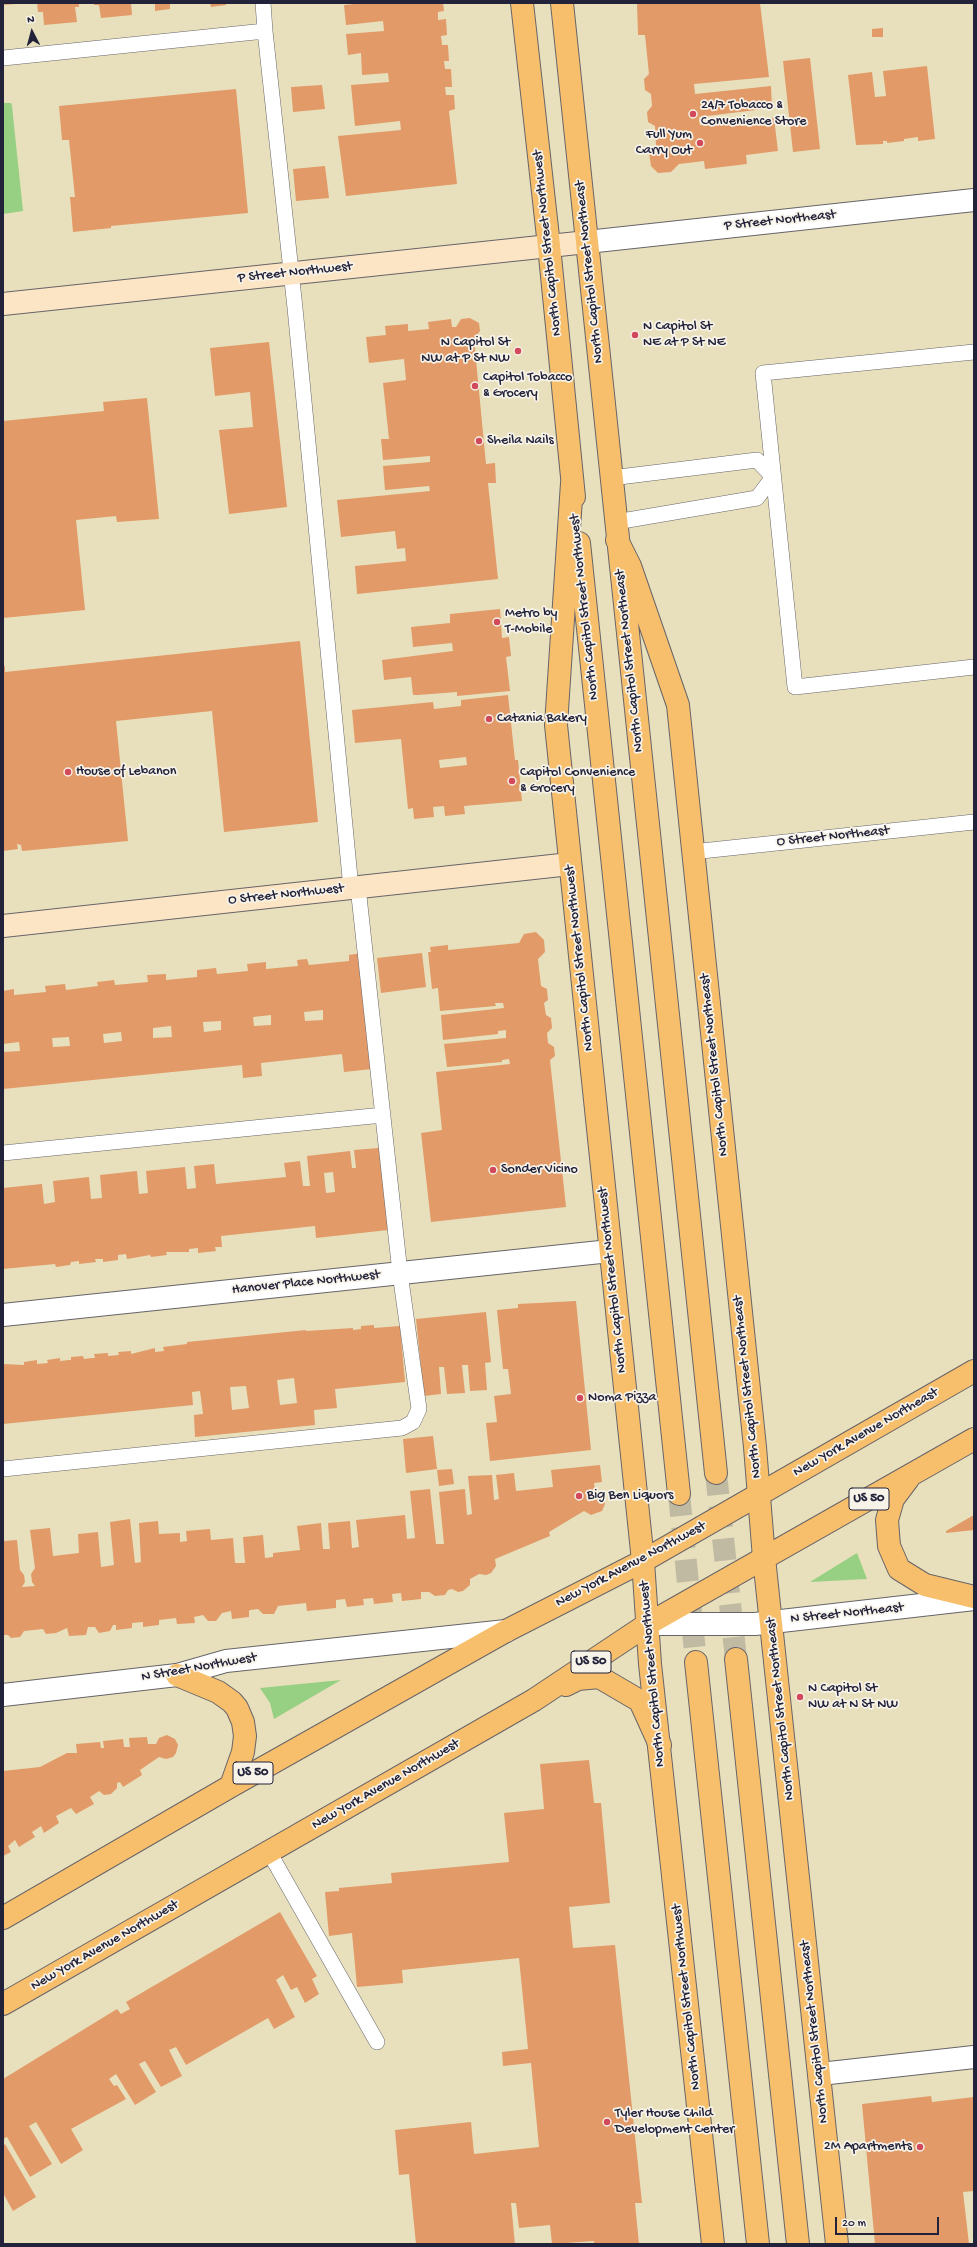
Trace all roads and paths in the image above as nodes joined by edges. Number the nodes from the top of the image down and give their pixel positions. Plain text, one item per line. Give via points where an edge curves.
1 (263, 3) edge
2 (522, 3) edge
3 (562, 3) edge
4 (265, 31) junction
5 (3, 58) edge
6 (974, 200) edge
7 (587, 242) junction
8 (549, 246) junction
9 (292, 273) junction
10 (3, 304) edge
11 (974, 352) edge
12 (773, 477) junction
13 (611, 478) junction
14 (572, 483) junction
15 (617, 531) junction
16 (974, 667) edge
17 (974, 822) edge
18 (692, 852) junction
19 (570, 864) junction
20 (354, 887) junction
21 (3, 926) edge
22 (383, 1115) junction
23 (3, 1153) edge
24 (610, 1251) junction
25 (400, 1273) junction
26 (3, 1315) edge
27 (974, 1371) edge
28 (974, 1439) edge
29 (3, 1469) edge
30 (716, 1473) tunnel mouth
31 (910, 1476) junction
32 (679, 1494) tunnel mouth
33 (759, 1495) junction
34 (764, 1558) junction
35 (643, 1561) junction
36 (974, 1598) edge
37 (771, 1622) junction
38 (648, 1624) junction
39 (506, 1631) junction
40 (736, 1659) tunnel mouth
41 (696, 1662) tunnel mouth
42 (177, 1675) junction
43 (3, 1695) edge
44 (534, 1700) junction
45 (660, 1745) junction
46 (231, 1786) junction
47 (269, 1852) junction
48 (3, 1918) edge
49 (3, 2004) edge
50 (377, 2042) dead end
51 (974, 2057) edge
52 (820, 2074) junction
53 (713, 2244) edge
54 (758, 2244) edge
55 (798, 2244) edge
56 (837, 2244) edge

1 - 4 lane
2 - 8 main road, North Capitol Street Northwest
3 - 7 main road, North Capitol Street Northeast
4 - 5 lane
4 - 9 lane
6 - 7 street, P Street Northeast
7 - 8 street, P Street Northwest
7 - 13 main road, North Capitol Street Northeast
8 - 9 street, P Street Northwest
8 - 14 main road, North Capitol Street Northwest
9 - 10 street, P Street Northwest
9 - 20 lane via 315,586
11 - 12 lane via 763,372
12 - 13 lane via 757,460
12 - 15 lane via 756,498
12 - 16 lane via 795,686
13 - 15 main road, North Capitol Street Northeast
14 - 19 main road, North Capitol Street Northwest via 556,725
14 - 32 main road, North Capitol Street Northwest
15 - 18 main road, North Capitol Street Northeast via 678,705
15 - 30 main road, North Capitol Street Northeast
17 - 18 lane, O Street Northeast
18 - 33 main road, North Capitol Street Northeast
19 - 20 street, O Street Northwest
19 - 24 main road, North Capitol Street Northwest
20 - 21 street, O Street Northwest
20 - 22 lane
22 - 23 lane
22 - 25 lane
24 - 25 street, Hanover Place Northwest
24 - 35 main road, North Capitol Street Northwest
25 - 26 street, Hanover Place Northwest
25 - 29 lane via 419,1409 413,1422 402,1428
27 - 33 main road, New York Avenue Northeast / US 50
28 - 31 main road, US 50
31 - 34 main road, US 50
31 - 36 main road via 893,1499 887,1520 888,1546 899,1570 925,1585
33 - 34 main road, North Capitol Street Northeast
33 - 35 main road, New York Avenue Northwest / US 50
34 - 37 main road, North Capitol Street Northeast
34 - 38 main road, New York Avenue Northwest / US 50
35 - 38 main road, North Capitol Street Northwest
35 - 39 main road, New York Avenue Northwest / US 50
36 - 37 street, N Street Northeast
37 - 38 street, N Street Northeast
37 - 52 main road, North Capitol Street Northeast
38 - 44 main road, New York Avenue Northwest / US 50
38 - 45 main road, North Capitol Street Northwest
39 - 42 street, N Street Northwest via 226,1661
39 - 46 main road, New York Avenue Northwest / US 50
40 - 55 main road
41 - 54 main road
42 - 43 street, N Street Northwest
42 - 46 main road via 218,1692 237,1708 246,1736 244,1752
44 - 45 main road via 578,1679 599,1677 640,1701
44 - 47 main road, New York Avenue Northwest / US 50
45 - 53 main road, North Capitol Street Northwest
46 - 48 main road, New York Avenue Northwest / US 50
47 - 49 main road, New York Avenue Northwest / US 50
47 - 50 lane
51 - 52 street
52 - 56 main road, North Capitol Street Northeast

